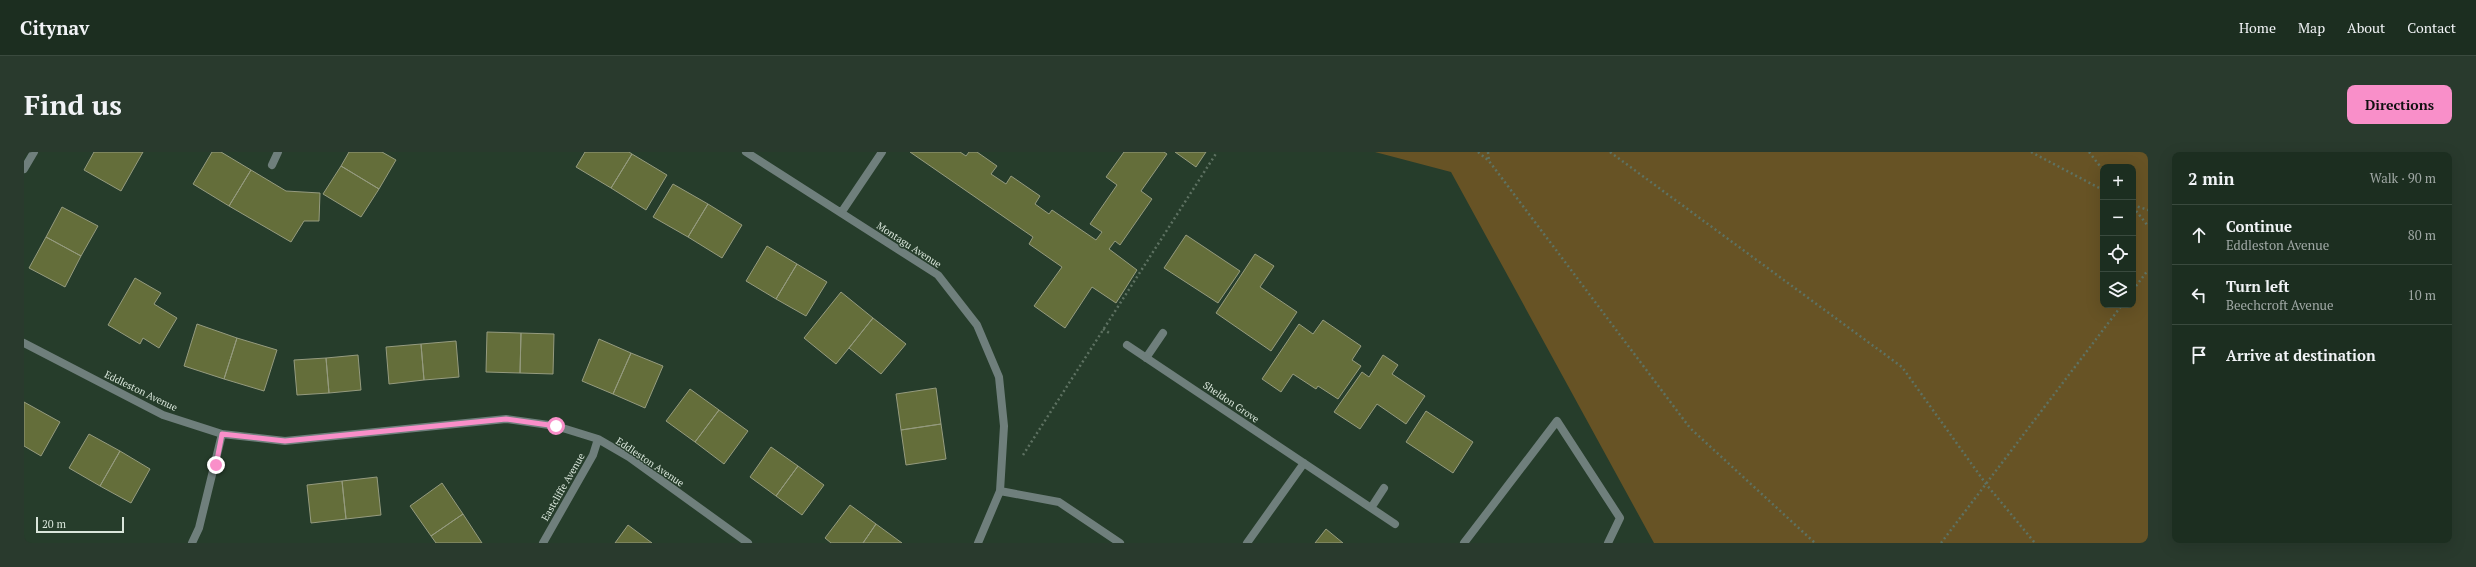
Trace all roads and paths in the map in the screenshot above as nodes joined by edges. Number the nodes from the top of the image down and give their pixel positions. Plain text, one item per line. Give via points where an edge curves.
1 (34, 152) edge
2 (278, 152) edge
3 (746, 152) edge
4 (882, 152) edge
5 (1217, 152) edge
6 (1478, 152) edge
7 (1488, 152) edge
8 (1610, 152) edge
9 (2031, 152) edge
10 (2089, 152) edge
11 (1488, 161) junction
12 (272, 165) dead end
13 (2100, 166) edge
14 (24, 169) edge
15 (2100, 188) edge
16 (2136, 207) edge
17 (2136, 210) edge
18 (2148, 210) edge
19 (841, 213) junction
20 (2148, 226) edge
21 (2148, 270) edge
22 (2136, 286) edge
23 (2120, 308) edge
24 (1163, 333) dead end
25 (24, 343) edge
26 (1127, 345) dead end
27 (1146, 358) junction
28 (222, 434) junction
29 (598, 440) junction
30 (1020, 459) dead end
31 (1304, 463) junction
32 (1986, 484) junction
33 (1384, 488) dead end
34 (1000, 491) junction
35 (1371, 508) junction
36 (1395, 524) dead end
37 (192, 543) edge
38 (543, 543) edge
39 (748, 543) edge
40 (978, 543) edge
41 (1120, 543) edge
42 (1247, 543) edge
43 (1464, 543) edge
44 (1608, 543) edge
45 (1815, 543) edge
46 (1941, 543) edge
47 (2035, 543) edge

1 - 14 street
2 - 12 street
3 - 19 street, Montagu Avenue
4 - 19 street
5 - 30 path
6 - 11 path
7 - 11 path
8 - 32 path via 1902,367
9 - 15 path
10 - 13 path
11 - 45 path via 1690,428
16 - 18 path
17 - 20 path
19 - 34 street, Montagu Avenue via 938,275 977,325 999,377 1004,426
21 - 22 path
23 - 32 path
24 - 27 street
25 - 28 street, Eddleston Avenue via 163,415
26 - 27 street, Sheldon Grove
27 - 31 street, Sheldon Grove
28 - 29 street, Eddleston Avenue via 285,441 506,419 556,426
28 - 37 street via 199,528
29 - 38 street, Eastcliffe Avenue via 593,455
29 - 39 street, Eddleston Avenue via 629,457
31 - 35 street, Sheldon Grove
31 - 42 street
32 - 46 path
32 - 47 path
33 - 35 street
34 - 40 street, Montagu Avenue
34 - 41 street via 1059,502
35 - 36 street, Sheldon Grove
43 - 44 street via 1557,421 1620,518

